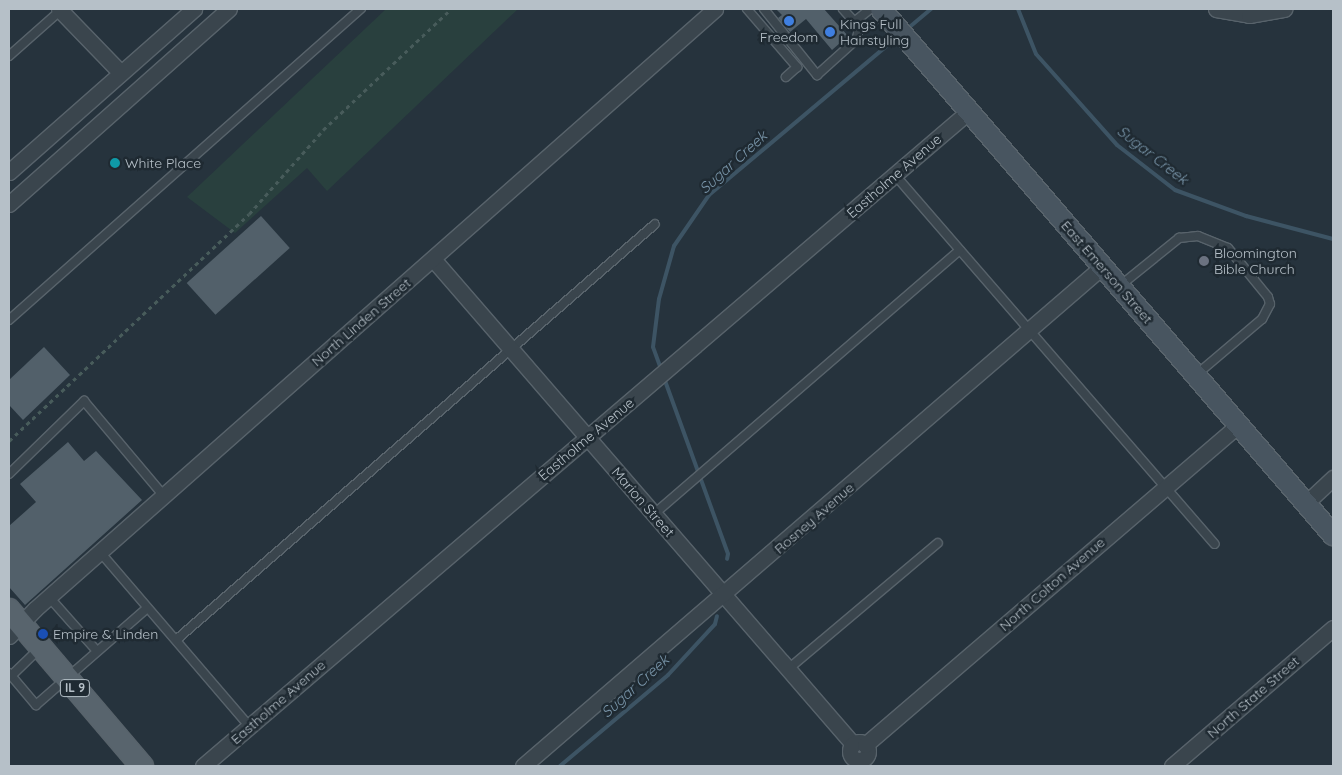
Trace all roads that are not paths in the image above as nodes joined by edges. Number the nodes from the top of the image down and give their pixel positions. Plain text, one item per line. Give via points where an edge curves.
1 (61, 9) edge
2 (194, 9) edge
3 (229, 9) edge
4 (361, 9) edge
5 (715, 9) edge
6 (748, 9) edge
7 (764, 9) edge
8 (843, 9) edge
9 (1216, 9) edge
10 (1284, 9) edge
11 (879, 11) edge
12 (854, 22) junction
13 (9, 56) edge
14 (121, 73) junction
15 (786, 77) dead end
16 (135, 92) junction
17 (968, 112) junction
18 (9, 172) edge
19 (895, 175) junction
20 (9, 204) edge
21 (655, 224) dead end
22 (960, 250) junction
23 (433, 259) junction
24 (1102, 267) junction
25 (1119, 286) junction
26 (9, 320) edge
27 (1030, 330) junction
28 (510, 349) junction
29 (1196, 375) junction
30 (1239, 424) junction
31 (588, 438) junction
32 (9, 474) edge
33 (1333, 478) edge
34 (1166, 486) junction
35 (164, 496) junction
36 (1306, 503) junction
37 (654, 514) junction
38 (1333, 535) edge
39 (938, 544) dead end
40 (1215, 544) dead end
41 (100, 552) junction
42 (724, 596) junction
43 (49, 597) junction
44 (147, 608) junction
45 (13, 624) edge
46 (1333, 628) edge
47 (176, 640) junction
48 (40, 648) junction
49 (97, 651) junction
50 (787, 670) junction
51 (10, 674) edge
52 (66, 678) junction
53 (250, 727) junction
54 (858, 756) edge
55 (142, 766) edge
56 (204, 766) edge
57 (523, 766) edge
58 (1172, 766) edge

1 - 13 lane
1 - 14 street
2 - 14 street
3 - 16 street
4 - 26 lane
5 - 23 street, North Linden Street
6 - 15 lane via 797,67
7 - 12 lane via 817,75 857,39 859,27
8 - 12 lane
9 - 10 street via 1261,15
11 - 12 lane
11 - 17 main road, East Emerson Street
14 - 16 street via 118,87 124,92
14 - 18 street
16 - 20 street
17 - 19 street, Eastholme Avenue
17 - 24 main road, East Emerson Street
19 - 22 lane
19 - 31 street, Eastholme Avenue
21 - 28 lane
22 - 27 lane
22 - 37 lane
23 - 28 street, Marion Street
23 - 35 street, North Linden Street
24 - 25 main road, East Emerson Street
24 - 27 street, Rosney Avenue
25 - 29 main road, East Emerson Street
25 - 29 lane via 1179,238 1198,236 1228,248 1270,304 1262,319
27 - 34 lane
27 - 42 street, Rosney Avenue
28 - 31 street, Marion Street
28 - 47 lane
29 - 30 main road, East Emerson Street
30 - 34 street, North Colton Avenue
30 - 36 main road, East Emerson Street
31 - 37 street, Marion Street
31 - 53 street, Eastholme Avenue
32 - 35 lane via 84,401
33 - 36 street
34 - 40 lane
34 - 54 street, North Colton Avenue
35 - 41 street, North Linden Street
36 - 38 main road, East Emerson Street
37 - 42 street, Marion Street
39 - 50 lane
41 - 43 street, North Linden Street
41 - 44 lane
42 - 50 street, Marion Street
42 - 57 street, Rosney Avenue
43 - 45 street, North Linden Street
43 - 49 lane
44 - 47 lane
44 - 49 lane
45 - 48 main road, IL 9
46 - 58 street, North State Street
47 - 53 lane
48 - 51 lane
48 - 52 main road, IL 9
49 - 52 lane
50 - 54 street, Marion Street
51 - 52 lane via 36,705
52 - 55 main road, IL 9
53 - 56 street, Eastholme Avenue

